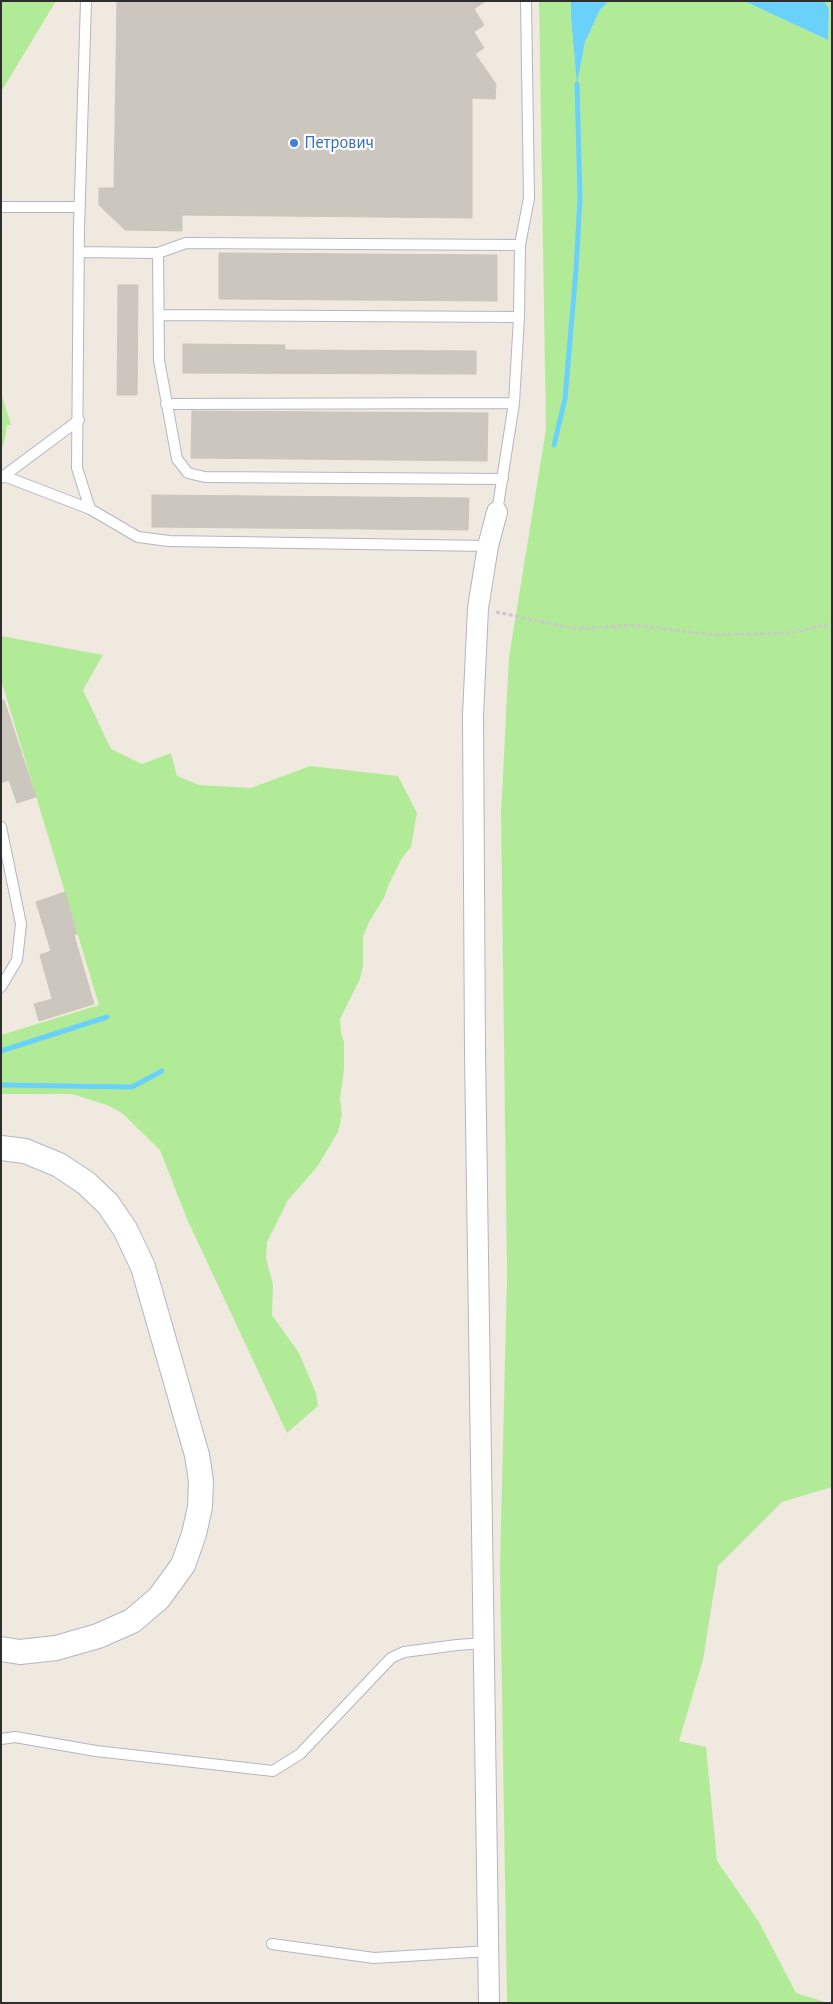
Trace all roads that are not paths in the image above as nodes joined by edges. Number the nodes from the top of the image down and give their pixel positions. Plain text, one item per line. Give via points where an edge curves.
1 (86, 1) edge
2 (526, 1) edge
3 (1, 207) edge
4 (80, 207) junction
5 (520, 246) junction
6 (79, 252) junction
7 (158, 253) junction
8 (158, 315) junction
9 (520, 317) junction
10 (514, 403) junction
11 (166, 404) junction
12 (79, 420) junction
13 (2, 477) edge
14 (503, 478) junction
15 (90, 509) junction
16 (498, 512) joint
17 (488, 546) junction
18 (1, 828) edge
19 (1, 987) edge
20 (1, 1148) edge
21 (485, 1644) junction
22 (1, 1648) edge
23 (1, 1738) edge
24 (272, 1944) dead end
25 (489, 1951) junction
26 (489, 2003) edge

1 - 4 lane
2 - 5 lane via 529,198
3 - 4 lane
4 - 6 lane
5 - 7 lane via 186,243
5 - 9 lane
6 - 7 lane
6 - 12 lane
7 - 8 lane
8 - 9 lane
8 - 11 lane via 159,360
9 - 10 lane
10 - 11 lane
10 - 14 lane
11 - 14 lane via 177,459 188,473 206,477
12 - 13 lane
12 - 15 lane via 77,468
13 - 15 lane
14 - 16 lane
15 - 17 lane via 138,537 169,541
16 - 17 street
17 - 21 street via 478,608 473,715
18 - 19 lane via 21,924 16,960
20 - 22 street via 25,1151 59,1165 86,1183 108,1204 125,1229 143,1268 201,1481 200,1507 183,1565 159,1598 132,1621 98,1636 56,1648 20,1652
21 - 23 lane via 404,1652 391,1658 300,1754 274,1771 96,1751 15,1737
21 - 25 street
24 - 25 lane via 374,1958
25 - 26 street

